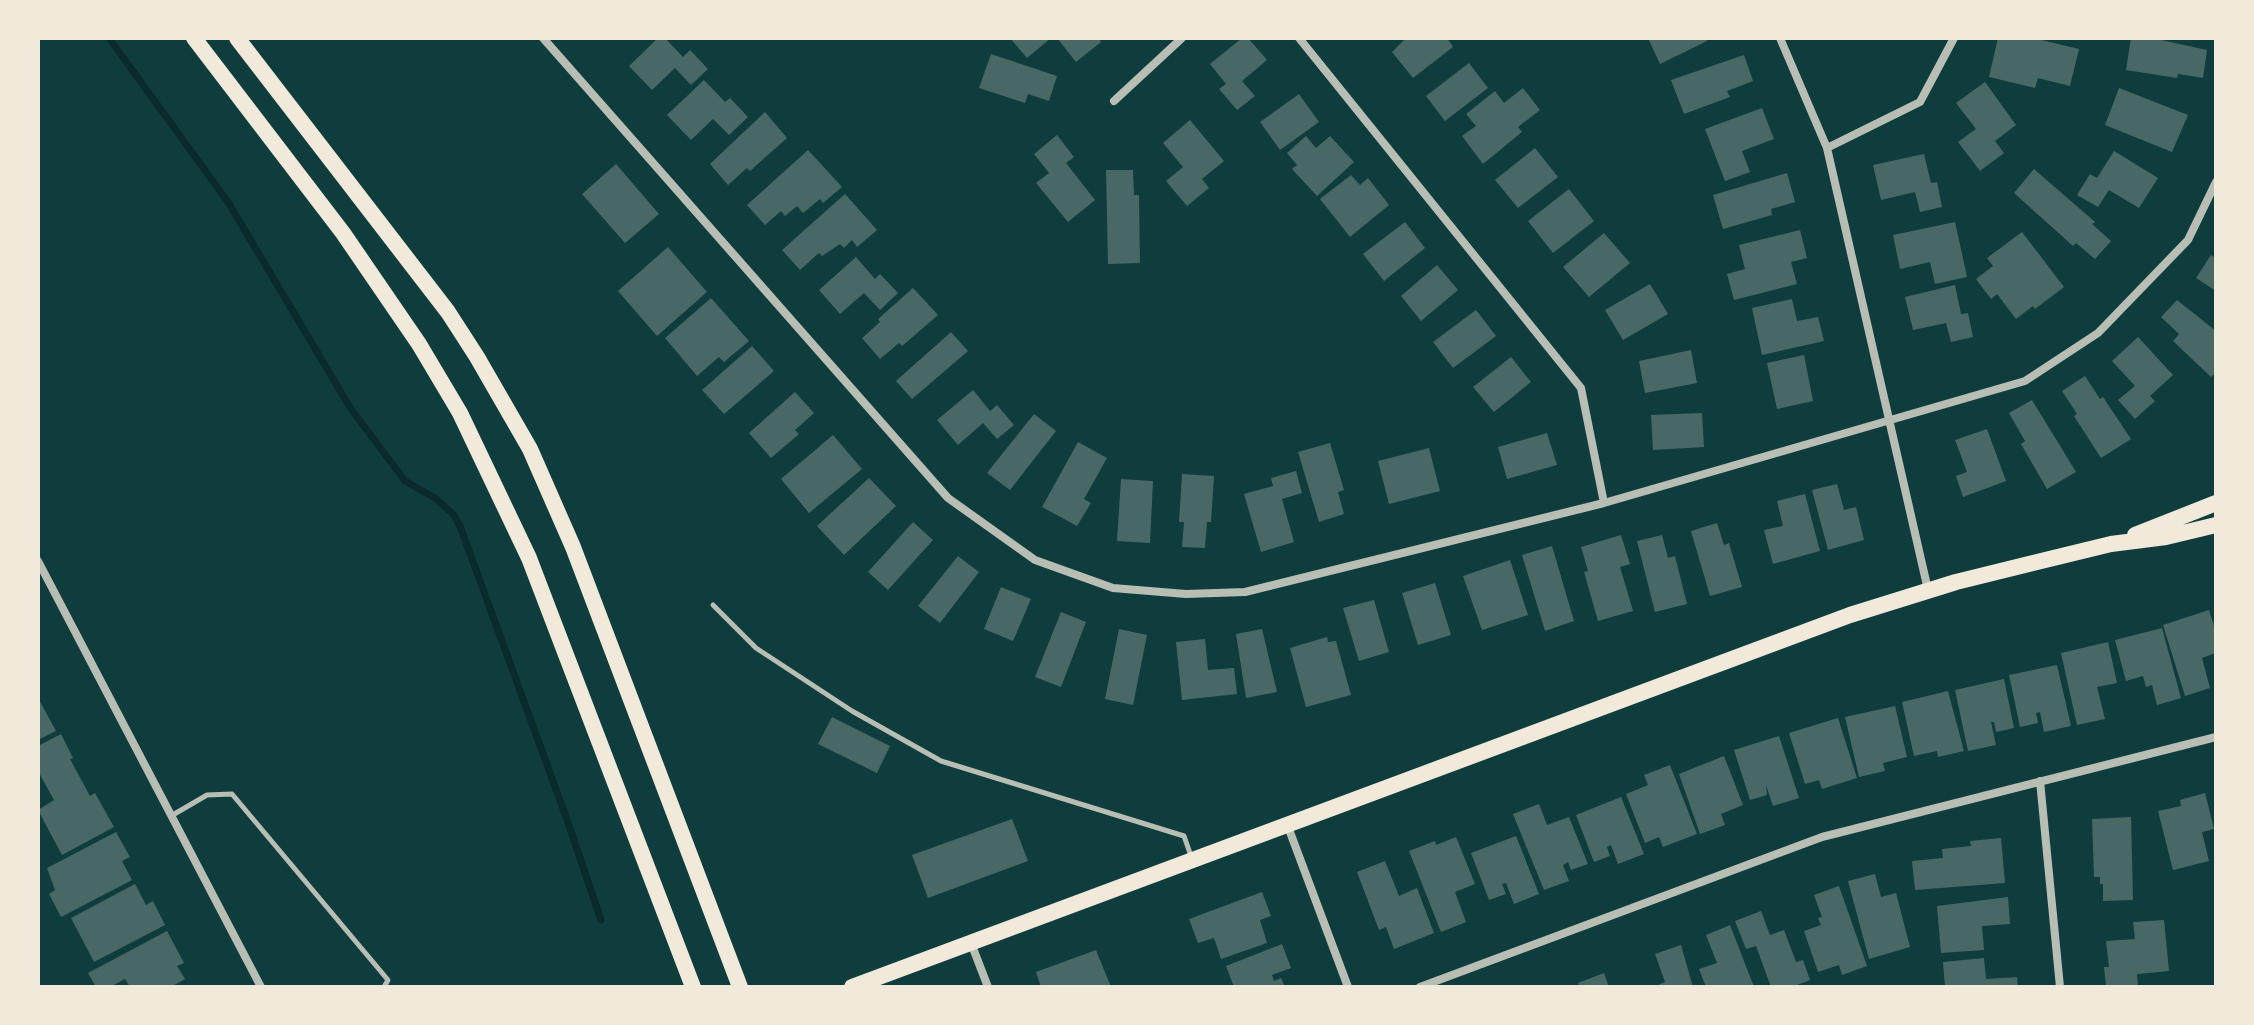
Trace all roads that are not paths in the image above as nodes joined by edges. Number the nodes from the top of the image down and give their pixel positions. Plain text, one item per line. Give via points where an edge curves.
1 (194, 38) edge
2 (237, 38) edge
3 (543, 38) edge
4 (1182, 38) edge
5 (1299, 38) edge
6 (1780, 38) edge
7 (1954, 38) edge
8 (1114, 101) dead end
9 (1827, 148) junction
10 (2216, 182) edge
11 (1891, 421) junction
12 (1604, 503) junction
13 (2216, 503) edge
14 (2216, 525) edge
15 (2111, 544) junction
16 (38, 561) edge
17 (1928, 590) junction
18 (713, 605) dead end
19 (2216, 737) edge
20 (2040, 781) junction
21 (171, 816) junction
22 (1287, 824) junction
23 (1193, 860) junction
24 (971, 943) junction
25 (261, 987) edge
26 (384, 987) edge
27 (693, 987) edge
28 (740, 987) edge
29 (852, 987) edge
30 (988, 987) edge
31 (1348, 987) edge
32 (1420, 987) edge
33 (2060, 987) edge

1 - 27 main road via 343,233 460,413 529,558
2 - 28 main road via 448,312 530,449 573,547
3 - 12 street via 948,498 1035,560 1113,588 1245,592
4 - 8 street
5 - 12 street via 1581,388
6 - 9 street
7 - 9 street via 1920,102
9 - 11 street
10 - 11 street via 2188,240 2098,333 2025,381
11 - 12 street
11 - 17 street
13 - 15 main road
14 - 15 main road
15 - 17 main road
16 - 21 street
17 - 22 main road via 1784,638
18 - 23 lane via 756,648 941,761 1184,836
19 - 20 street
20 - 32 street via 1822,837
20 - 33 street
21 - 25 street
21 - 26 lane via 207,795 232,794 388,980
22 - 23 main road
22 - 31 street
23 - 24 main road
24 - 29 main road
24 - 30 street

